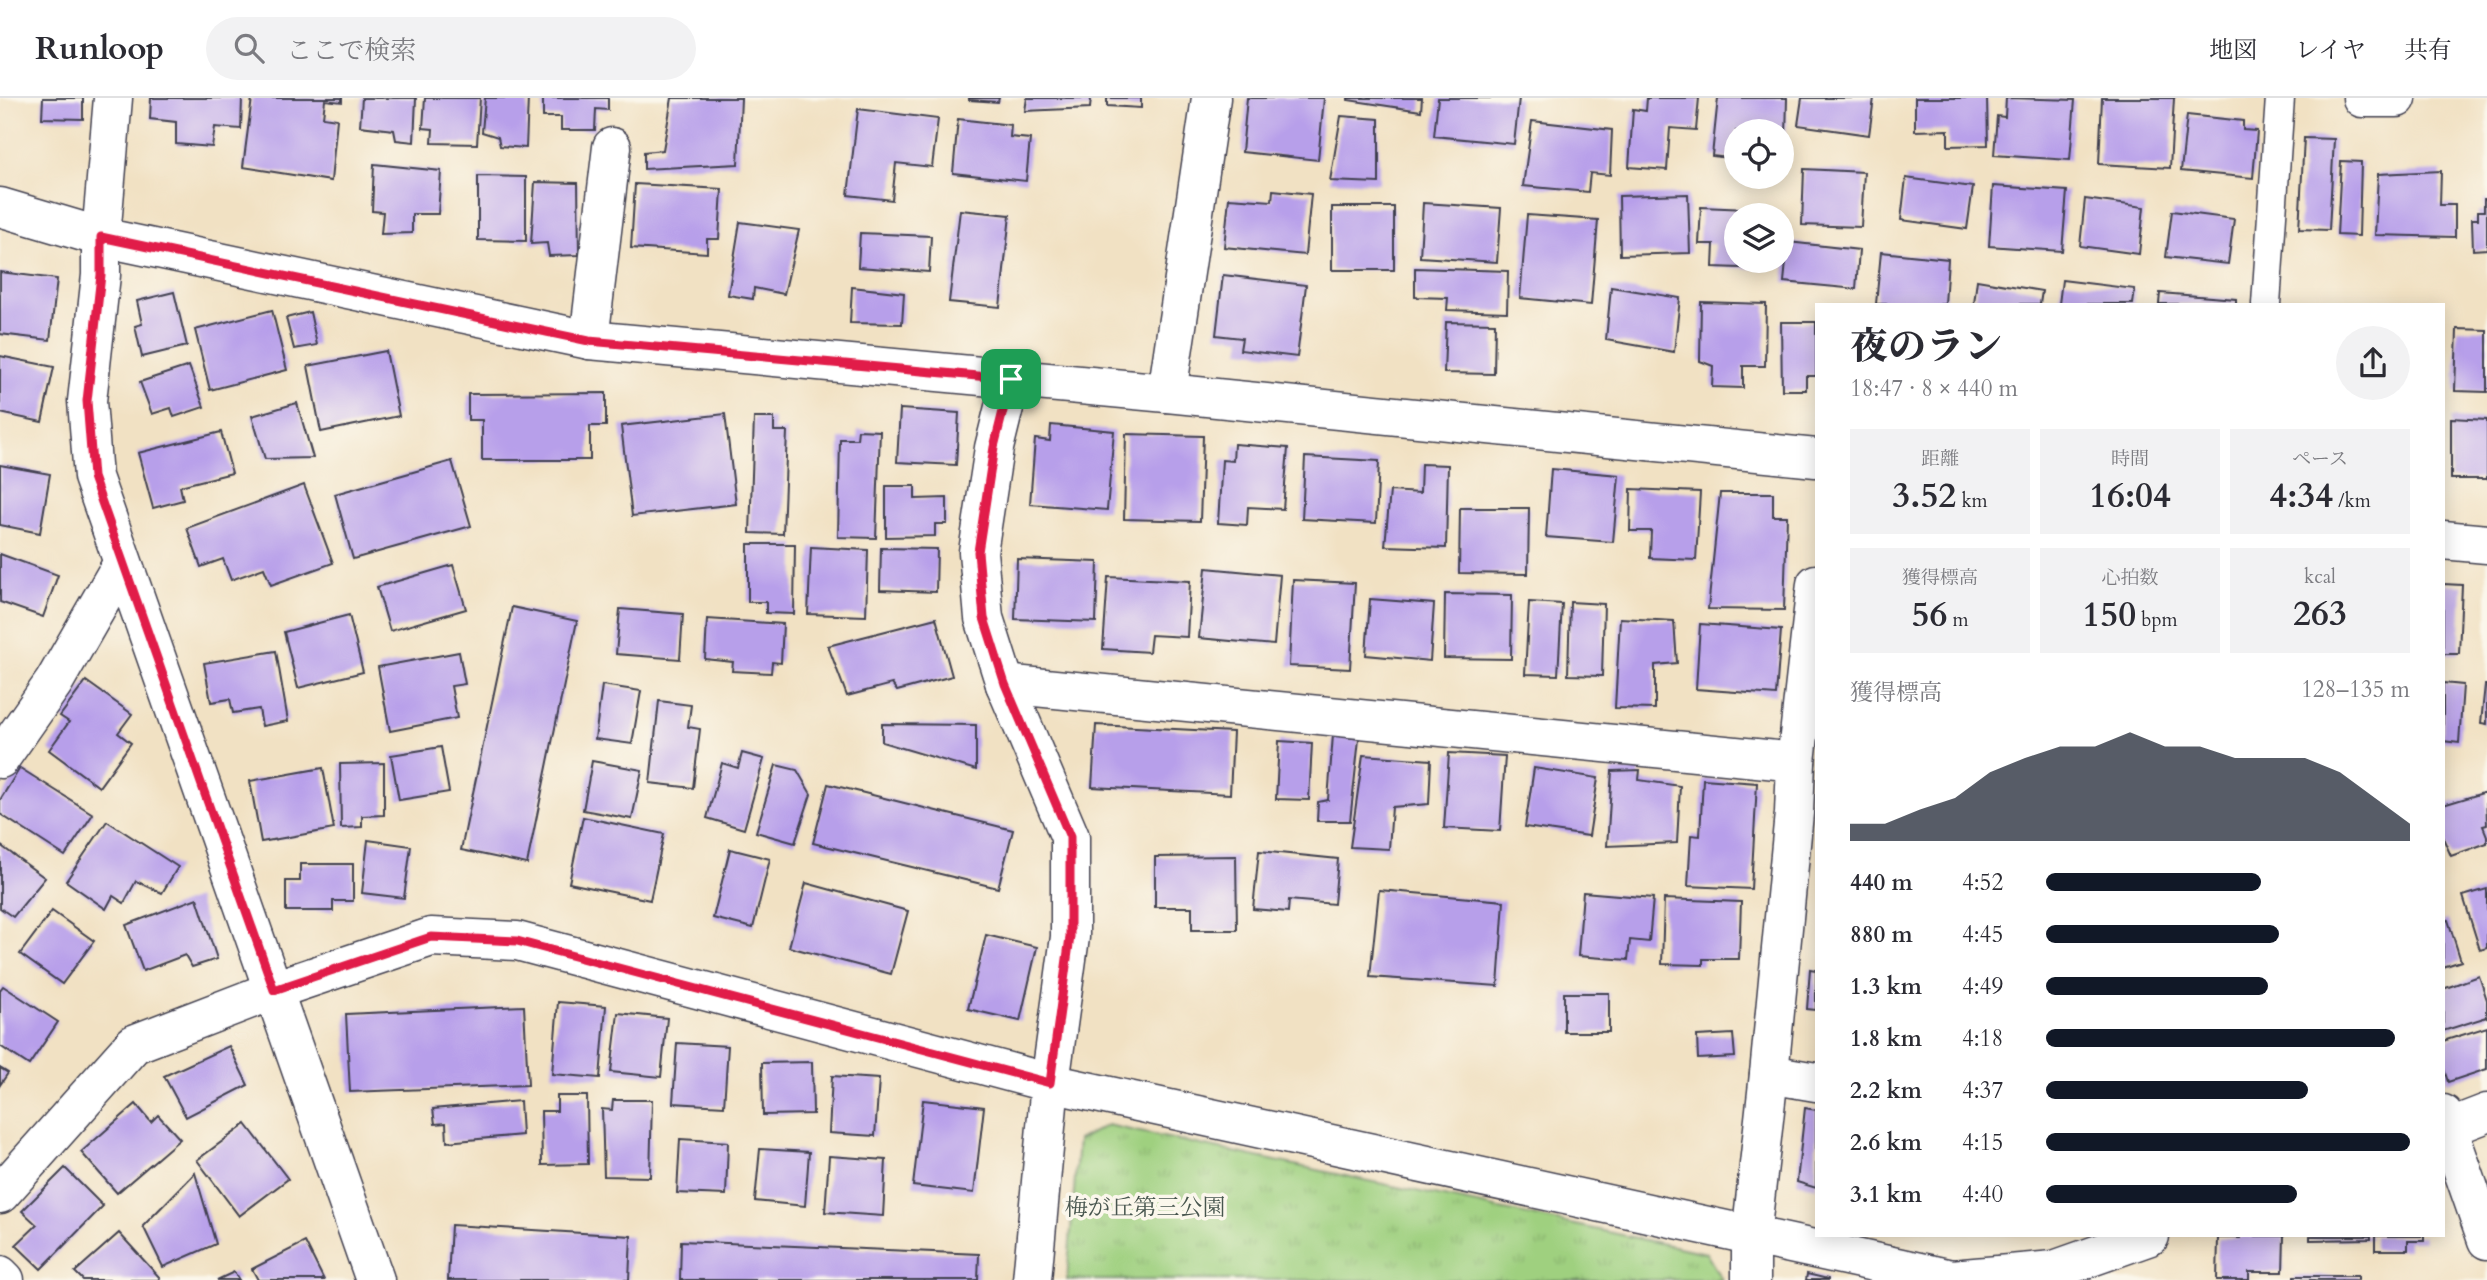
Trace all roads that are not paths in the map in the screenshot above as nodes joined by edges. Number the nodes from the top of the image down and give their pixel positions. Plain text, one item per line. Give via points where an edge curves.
1 (113, 98) edge
2 (1211, 98) edge
3 (2280, 98) edge
4 (2362, 98) edge
5 (2397, 98) edge
6 (612, 148) dead end
7 (0, 207) edge
8 (101, 237) junction
9 (2266, 303) edge
10 (589, 341) junction
11 (1011, 379) junction
12 (1167, 393) junction
13 (1815, 458) edge
14 (2445, 540) edge
15 (2487, 544) edge
16 (122, 564) junction
17 (1815, 593) edge
18 (1005, 684) junction
19 (0, 758) edge
20 (1796, 762) junction
21 (1805, 814) edge
22 (274, 990) junction
23 (1769, 1074) junction
24 (1815, 1082) edge
25 (1050, 1083) junction
26 (2487, 1113) edge
27 (2445, 1124) edge
28 (0, 1194) edge
29 (1751, 1237) junction
30 (2147, 1237) edge
31 (2487, 1240) edge
32 (0, 1275) edge
33 (5, 1280) edge
34 (375, 1280) edge
35 (1032, 1280) edge
36 (1751, 1280) edge

1 - 8 street
2 - 12 street
3 - 9 lane
4 - 5 street
6 - 10 street
7 - 8 street
8 - 10 street
8 - 16 street via 87,401 93,477
10 - 11 street
11 - 12 street
11 - 18 street via 994,447 978,552 984,618
12 - 13 street
14 - 15 street
16 - 19 street via 54,682
16 - 22 street
17 - 20 street
18 - 20 street
18 - 25 street via 1070,837 1070,937
20 - 21 street
21 - 23 street
22 - 25 street via 431,937 517,941
22 - 28 street via 134,1044
22 - 34 street
23 - 24 street
23 - 29 street
25 - 29 street
25 - 35 street
26 - 27 street
27 - 31 street
29 - 30 street via 1952,1279 2054,1270
29 - 36 street
32 - 33 street

